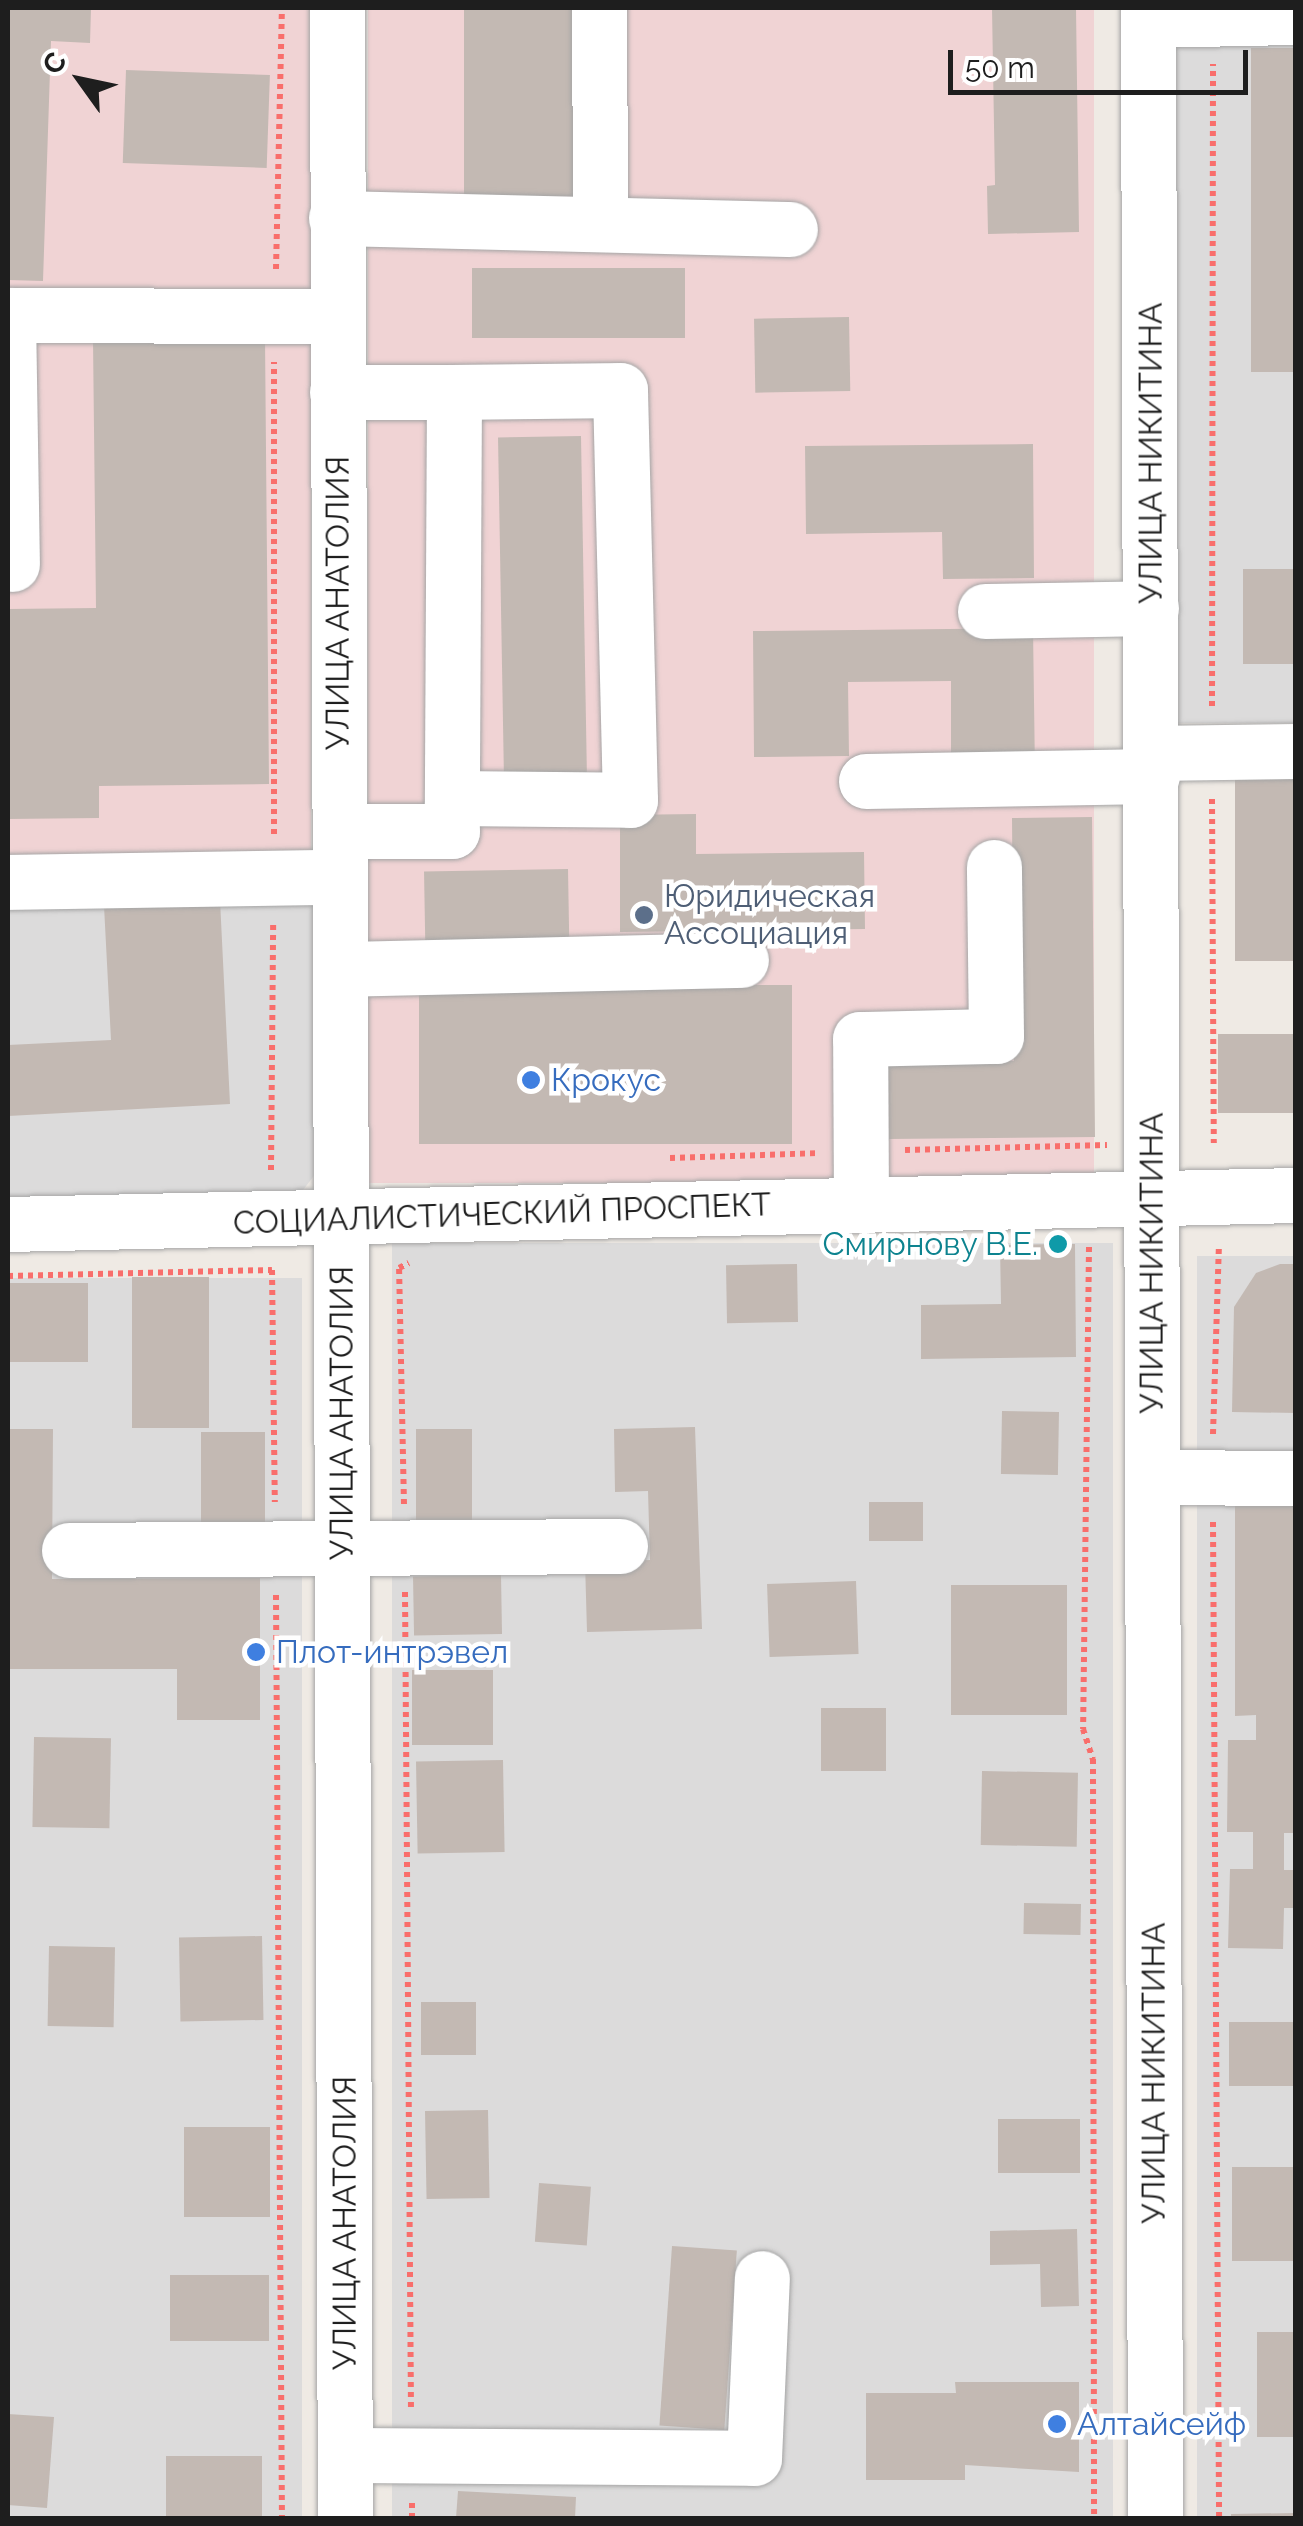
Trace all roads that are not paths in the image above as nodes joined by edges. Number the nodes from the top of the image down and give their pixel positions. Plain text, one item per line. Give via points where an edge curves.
1 (337, 8) edge
2 (599, 8) edge
3 (1148, 14) edge
4 (1296, 17) edge
5 (336, 218) junction
6 (600, 224) junction
7 (790, 230) dead end
8 (8, 315) edge
9 (337, 316) junction
10 (337, 392) junction
11 (454, 392) junction
12 (12, 564) dead end
13 (1152, 608) junction
14 (985, 611) dead end
15 (1296, 752) edge
16 (1152, 764) junction
17 (866, 780) dead end
18 (452, 798) junction
19 (340, 854) junction
20 (994, 868) dead end
21 (8, 882) edge
22 (741, 960) dead end
23 (342, 968) junction
24 (861, 1178) junction
25 (1296, 1194) edge
26 (1152, 1198) junction
27 (343, 1220) junction
28 (8, 1224) edge
29 (1296, 1440) edge
30 (1153, 1458) junction
31 (1213, 1459) junction
32 (1296, 1478) edge
33 (620, 1546) dead end
34 (70, 1550) dead end
35 (342, 1552) junction
36 (762, 2278) dead end
37 (345, 2455) junction
38 (345, 2518) edge
39 (1155, 2518) edge

1 - 5 street, УЛИЦА АНАТОЛИЯ
2 - 6 street
3 - 4 street
3 - 13 street, УЛИЦА НИКИТИНА
5 - 6 street
5 - 9 street, УЛИЦА АНАТОЛИЯ
6 - 7 street
8 - 9 street
8 - 12 street
9 - 10 street, УЛИЦА АНАТОЛИЯ
10 - 11 street
10 - 19 street, УЛИЦА АНАТОЛИЯ
11 - 18 street
11 - 18 street via 620,390 630,800
13 - 14 street
13 - 16 street, УЛИЦА НИКИТИНА
15 - 16 street via 1212,752
16 - 17 street
16 - 26 street, УЛИЦА НИКИТИНА
18 - 19 street via 452,831
19 - 21 street via 274,878
19 - 23 street, УЛИЦА АНАТОЛИЯ
20 - 24 street via 996,1036 860,1038
22 - 23 street
23 - 27 street, УЛИЦА АНАТОЛИЯ
24 - 26 street, СОЦИАЛИСТИЧЕСКИЙ ПРОСПЕКТ
24 - 27 street, СОЦИАЛИСТИЧЕСКИЙ ПРОСПЕКТ
25 - 26 street, СОЦИАЛИСТИЧЕСКИЙ ПРОСПЕКТ
26 - 30 street, УЛИЦА НИКИТИНА
27 - 28 street, СОЦИАЛИСТИЧЕСКИЙ ПРОСПЕКТ
27 - 35 street, УЛИЦА АНАТОЛИЯ
29 - 31 street
30 - 31 street
30 - 39 street, УЛИЦА НИКИТИНА
31 - 32 street
33 - 35 street
34 - 35 street
35 - 37 street, УЛИЦА АНАТОЛИЯ
36 - 37 street via 754,2458
37 - 38 street, УЛИЦА АНАТОЛИЯ

